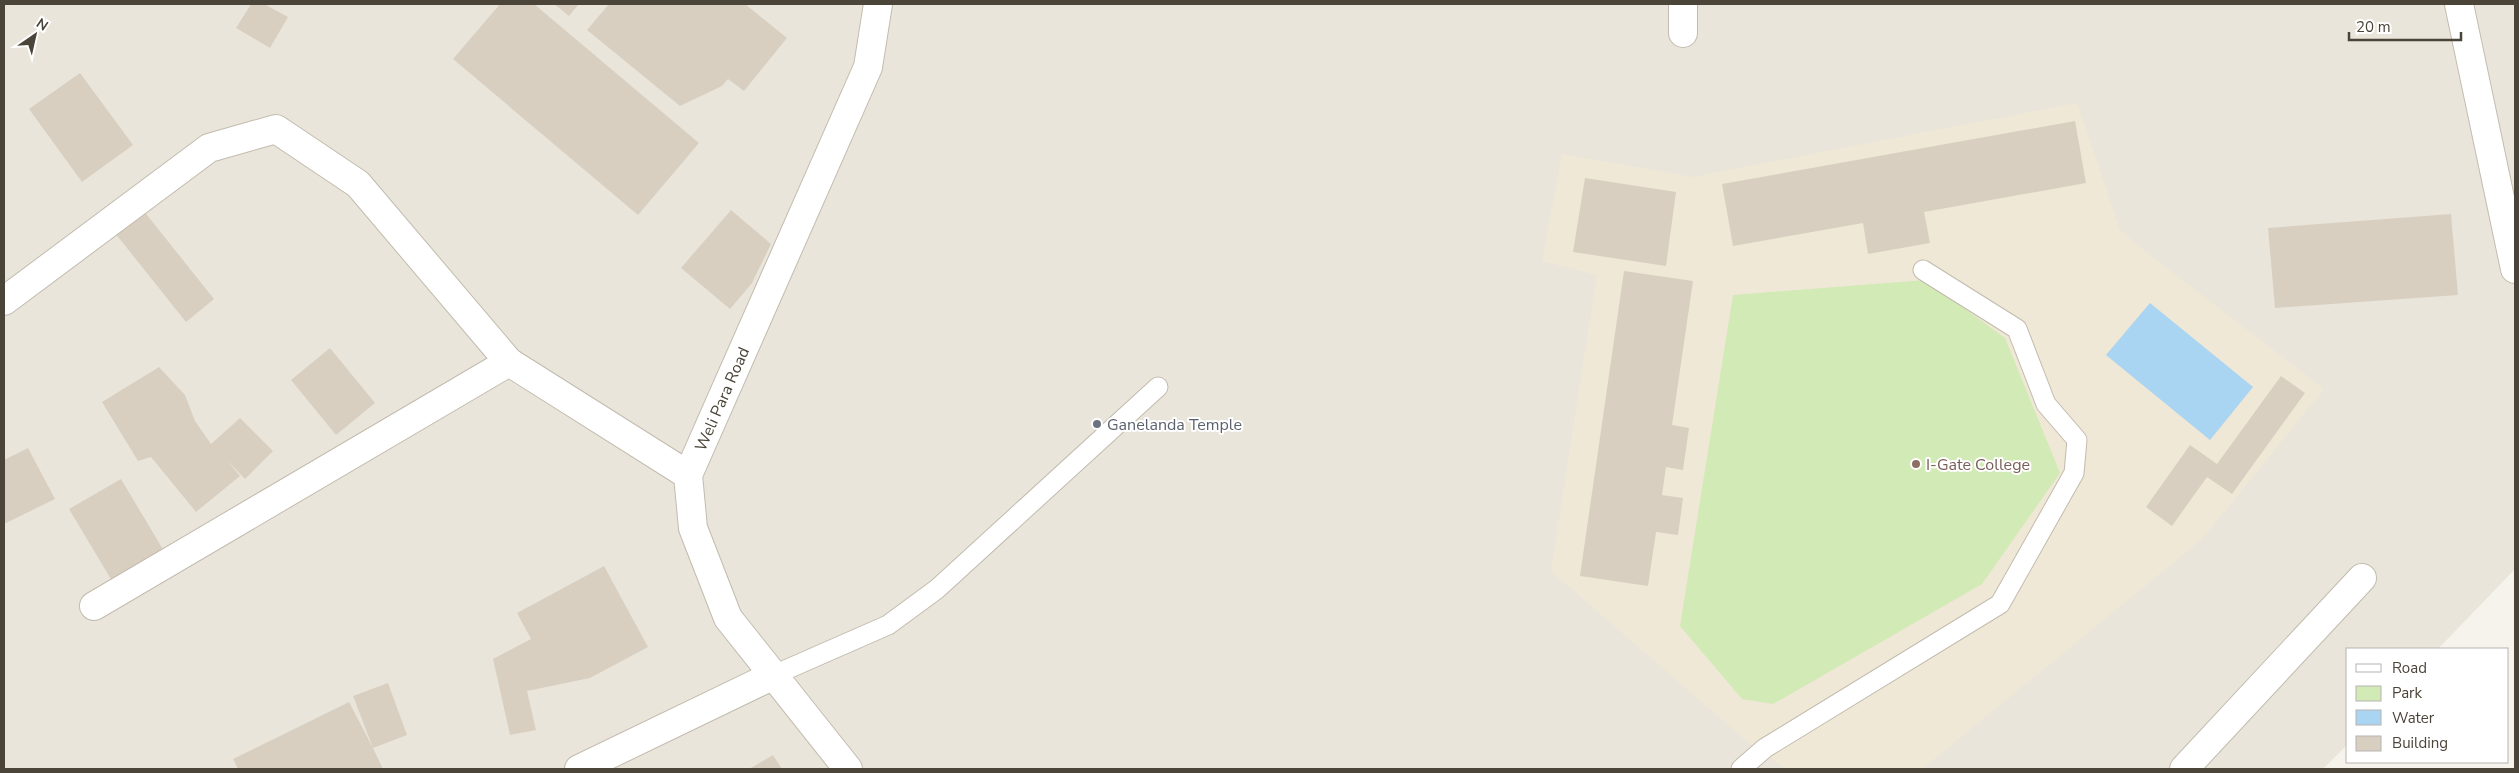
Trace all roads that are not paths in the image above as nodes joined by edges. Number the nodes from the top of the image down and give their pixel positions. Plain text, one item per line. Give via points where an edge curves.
1 (878, 4) edge
2 (1683, 4) edge
3 (2459, 4) edge
4 (1682, 33) dead end
5 (2515, 269) edge
6 (1923, 270) dead end
7 (4, 301) edge
8 (509, 362) junction
9 (1158, 387) dead end
10 (688, 475) junction
11 (2362, 578) dead end
12 (94, 606) dead end
13 (774, 675) junction
14 (579, 769) edge
15 (848, 769) edge
16 (1741, 769) edge
17 (2184, 769) edge

1 - 10 street, Weli Para Road via 868,67
2 - 4 street
3 - 5 street
6 - 16 lane via 2018,329 2046,404 2077,440 2074,473 2000,604 1765,748
7 - 8 street via 209,148 276,129 358,184
8 - 10 street
8 - 12 street
9 - 13 lane via 937,589 888,625
10 - 13 street, Weli Para Road via 693,528 728,618
11 - 17 street
13 - 14 street
13 - 15 street, Weli Para Road

